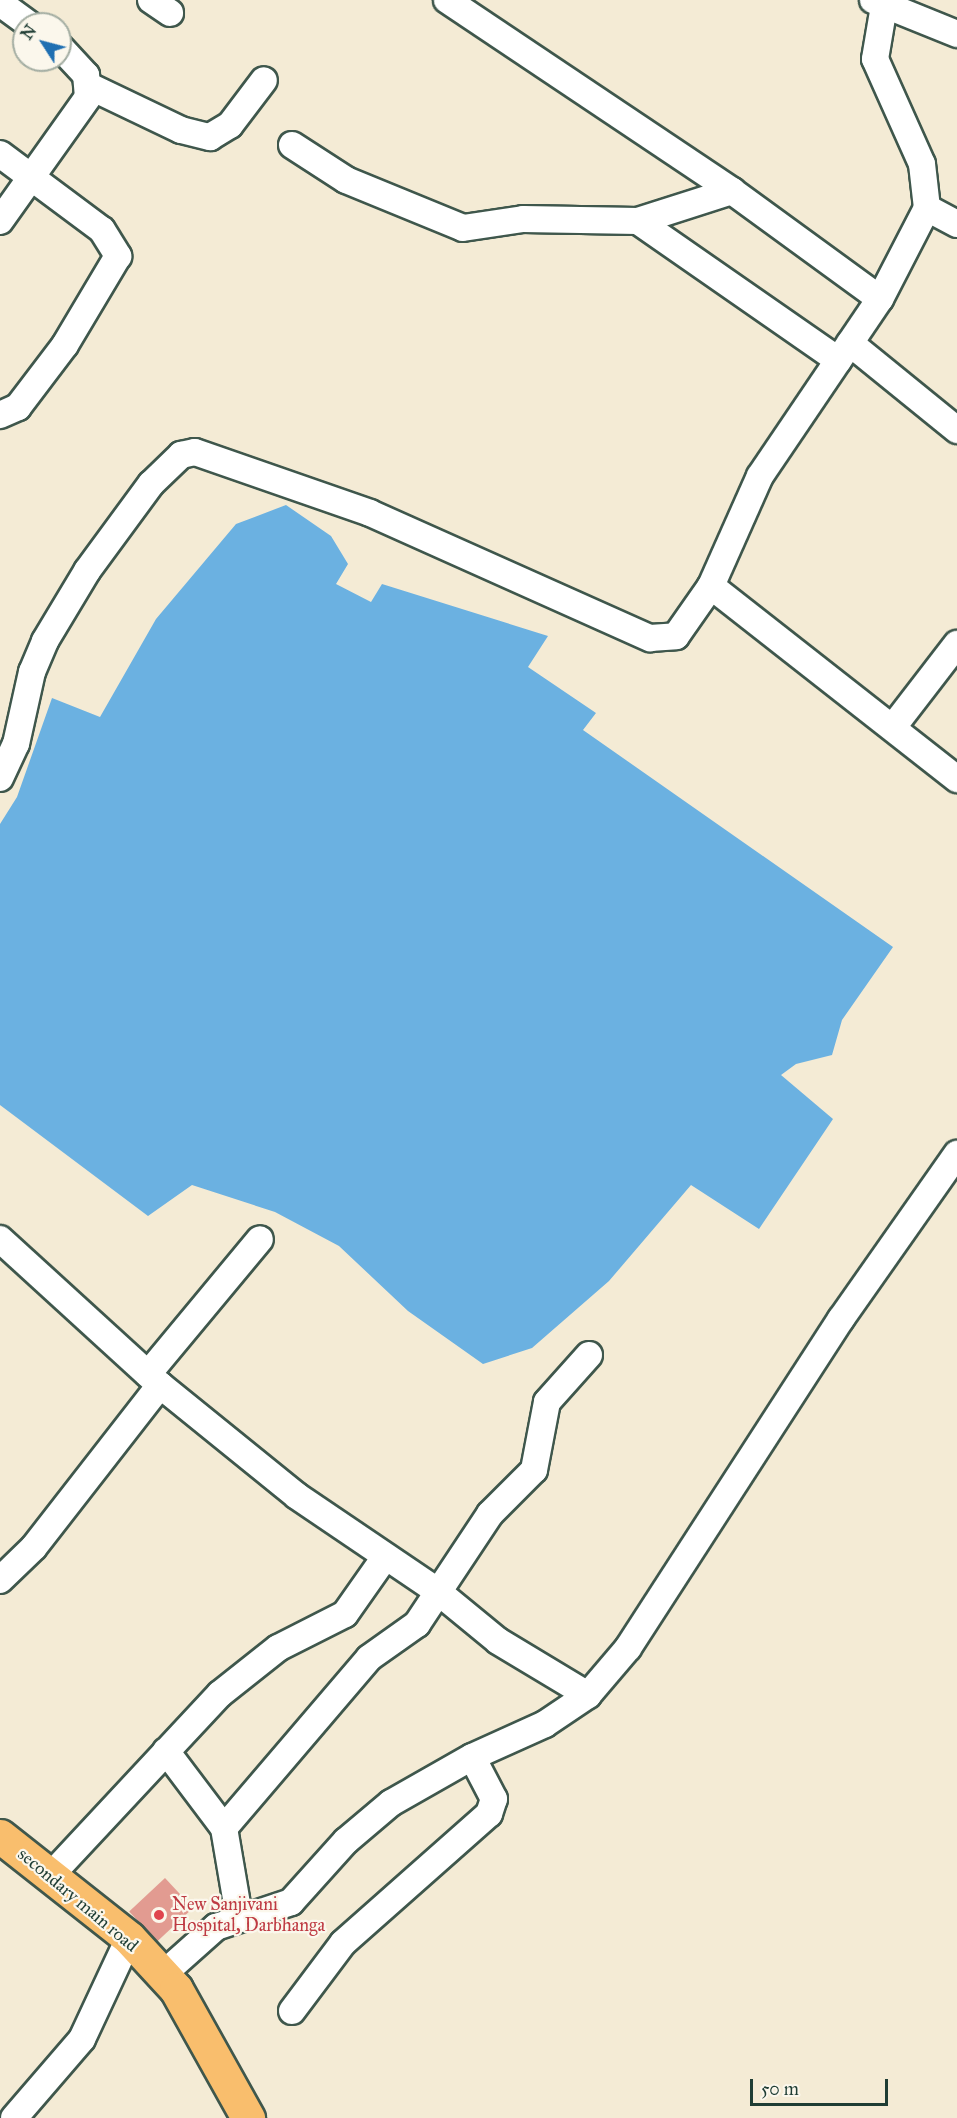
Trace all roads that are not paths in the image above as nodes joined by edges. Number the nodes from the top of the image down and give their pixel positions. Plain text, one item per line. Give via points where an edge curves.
1 (447, 0) edge
2 (881, 2) edge
3 (957, 34) edge
4 (72, 57) edge
5 (264, 80) dead end
6 (89, 86) junction
7 (292, 145) dead end
8 (0, 154) edge
9 (33, 179) junction
10 (732, 191) junction
11 (927, 208) junction
12 (0, 221) edge
13 (638, 221) junction
14 (957, 224) edge
15 (880, 299) junction
16 (844, 351) junction
17 (0, 415) edge
18 (957, 430) edge
19 (711, 586) junction
20 (957, 644) edge
21 (893, 727) junction
22 (0, 778) edge
23 (957, 778) edge
24 (957, 1154) edge
25 (0, 1239) edge
26 (261, 1239) dead end
27 (589, 1355) dead end
28 (154, 1380) junction
29 (386, 1557) junction
30 (0, 1580) edge
31 (436, 1590) junction
32 (588, 1695) junction
33 (166, 1751) junction
34 (472, 1757) junction
35 (224, 1828) junction
36 (2, 1841) edge
37 (52, 1874) junction
38 (239, 1916) junction
39 (129, 1938) junction
40 (162, 1976) junction
41 (292, 2011) dead end
42 (237, 2113) edge
43 (14, 2118) edge

1 - 10 street
2 - 3 street
2 - 11 street via 875,59 922,164
4 - 6 street
5 - 6 street via 230,125 210,137 181,130
6 - 9 street via 82,110
7 - 13 street via 346,180 463,228 523,219
8 - 9 street
9 - 12 street
9 - 17 street via 102,230 118,256 66,345 18,407
10 - 13 street
10 - 15 street
11 - 14 street
11 - 15 street
13 - 16 street
15 - 16 street
16 - 18 street
16 - 19 street via 760,476
19 - 21 street
19 - 22 street via 676,636 650,638 370,513 217,456 181,455 151,484 87,571 45,641 32,672 16,744
20 - 21 street
21 - 23 street
24 - 32 street via 841,1319 628,1648
25 - 28 street
26 - 28 street
27 - 31 street via 546,1402 534,1470 490,1514
28 - 29 street via 297,1496
28 - 30 street via 34,1547
29 - 31 street
29 - 33 street via 345,1614 257,1662
31 - 32 street via 498,1641
31 - 35 street via 417,1624 369,1658
32 - 34 street via 545,1724
33 - 35 street
33 - 37 street
34 - 38 street via 368,1821 291,1902
34 - 41 street via 494,1799 489,1814 351,1935
35 - 38 street
36 - 37 main road, secondary main road
37 - 39 main road, secondary main road
38 - 40 street via 202,1936
39 - 40 main road, secondary main road
39 - 43 street via 82,2039
40 - 42 main road, secondary main road via 176,1989

